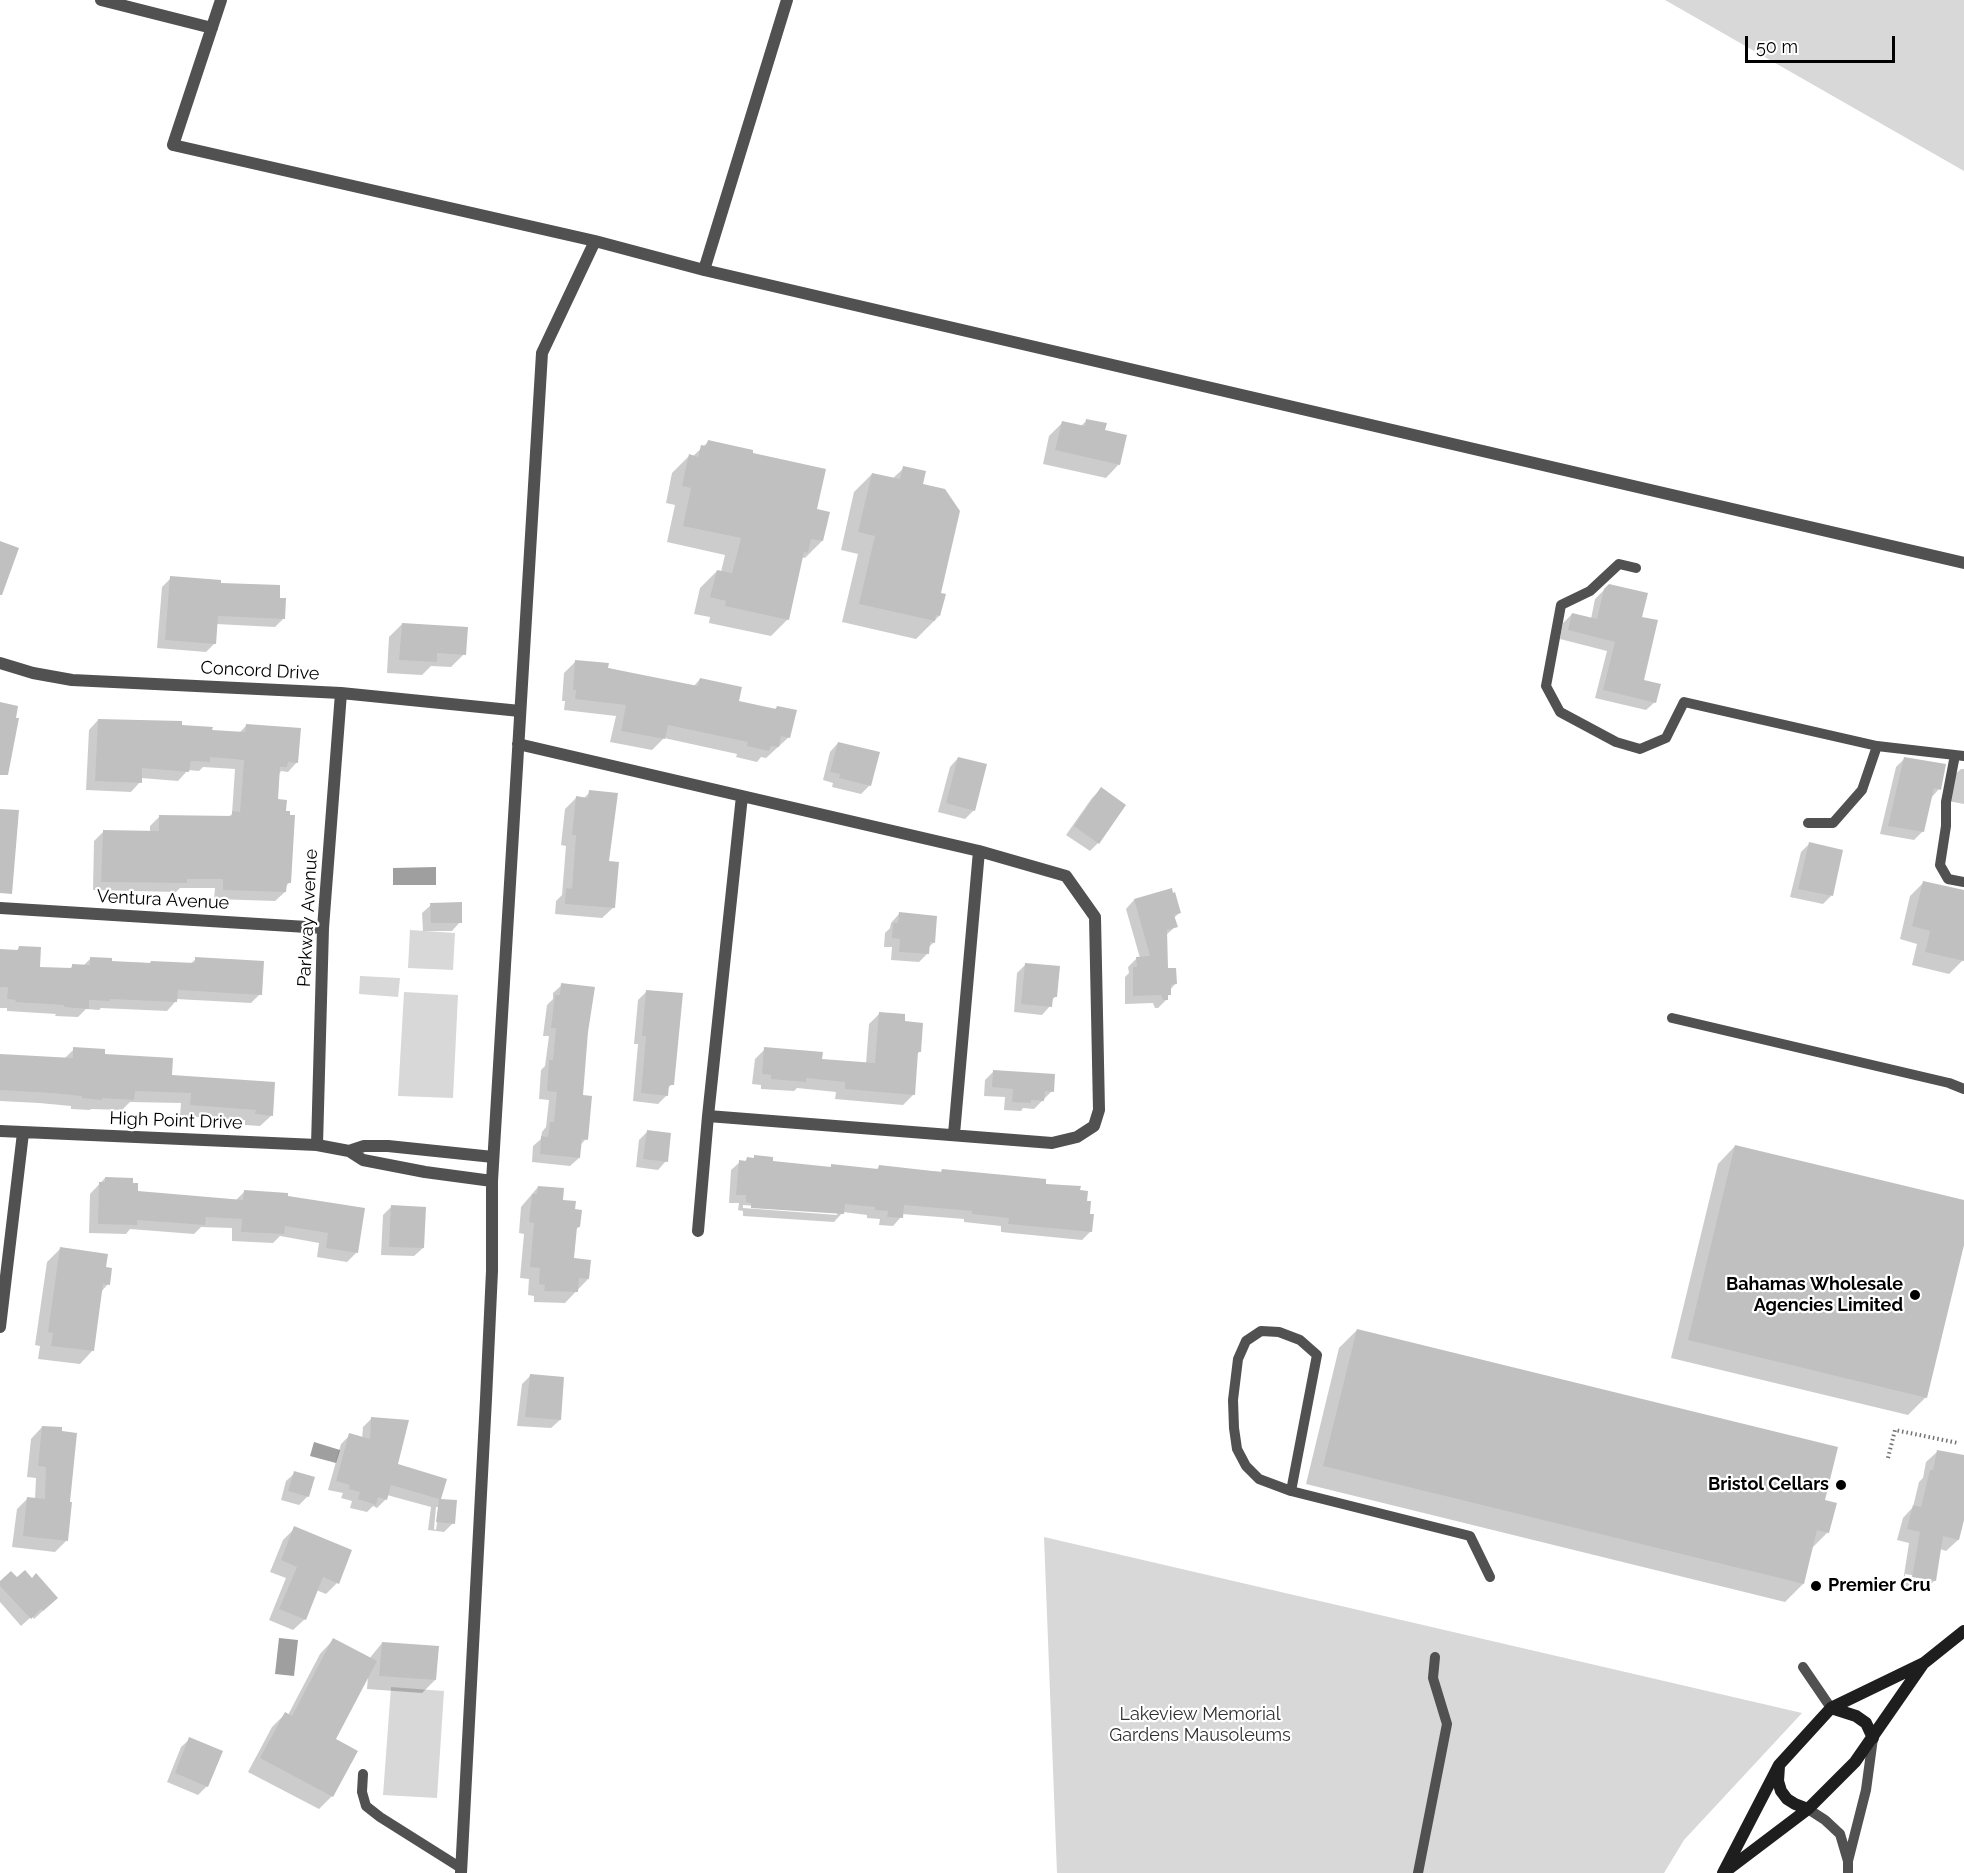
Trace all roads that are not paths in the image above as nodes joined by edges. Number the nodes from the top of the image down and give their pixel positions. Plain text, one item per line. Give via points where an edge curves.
1 (101, 0) edge
2 (221, 0) edge
3 (787, 0) edge
4 (212, 28) junction
5 (595, 241) junction
6 (704, 270) junction
7 (1964, 563) edge
8 (1636, 568) dead end
9 (0, 663) edge
10 (342, 693) junction
11 (520, 711) junction
12 (518, 744) junction
13 (1876, 746) junction
14 (1959, 756) edge
15 (742, 796) junction
16 (1808, 823) dead end
17 (979, 851) junction
18 (1964, 882) edge
19 (0, 908) edge
20 (324, 928) junction
21 (1672, 1018) dead end
22 (1964, 1089) edge
23 (708, 1116) junction
24 (0, 1131) edge
25 (23, 1133) junction
26 (954, 1134) junction
27 (317, 1145) junction
28 (349, 1151) junction
29 (493, 1157) junction
30 (492, 1181) junction
31 (698, 1232) dead end
32 (0, 1326) edge
33 (1291, 1491) junction
34 (1490, 1577) dead end
35 (1964, 1631) edge
36 (1435, 1657) dead end
37 (1924, 1663) junction
38 (1803, 1666) dead end
39 (1831, 1708) junction
40 (1873, 1738) junction
41 (1779, 1765) junction
42 (363, 1774) dead end
43 (1808, 1809) junction
44 (1848, 1861) junction
45 (461, 1870) edge
46 (1418, 1873) edge
47 (1723, 1873) edge
48 (1848, 1873) edge

1 - 4 street
2 - 4 street
3 - 6 street
4 - 5 street via 173,145
5 - 6 street
5 - 11 street via 542,353
6 - 7 street
8 - 13 lane via 1619,564 1590,591 1560,605 1546,686 1560,712 1616,742 1640,749 1666,738 1684,702
9 - 10 street, Concord Drive via 72,680
10 - 11 street, Concord Drive
10 - 20 street, Parkway Avenue
11 - 12 street
12 - 15 street
12 - 29 street
13 - 14 lane
13 - 16 lane via 1862,790 1833,823
14 - 18 lane via 1946,802 1940,865 1948,879
15 - 17 street
15 - 23 street
17 - 26 street
17 - 26 street via 1066,876 1095,917 1099,1110 1094,1126 1077,1137 1052,1143
19 - 20 street, Ventura Avenue
20 - 27 street, Parkway Avenue
21 - 22 lane
23 - 26 street
23 - 31 street
24 - 25 street, High Point Drive
25 - 27 street, High Point Drive
25 - 32 street
27 - 28 street, High Point Drive
28 - 29 street, High Point Drive via 364,1146 388,1146
28 - 30 street, High Point Drive via 363,1160
29 - 30 street
30 - 45 street via 492,1270
33 - 33 lane via 1258,1479 1237,1449 1233,1400 1238,1359 1246,1341 1261,1331 1279,1332 1300,1341 1317,1355
33 - 34 lane via 1470,1536
35 - 37 main road
36 - 46 lane via 1433,1678 1447,1724
37 - 39 main road
37 - 40 main road
38 - 39 lane
39 - 40 main road via 1866,1723
39 - 41 main road
40 - 43 main road
40 - 44 lane via 1866,1790
41 - 43 main road via 1781,1791 1795,1804
41 - 47 main road
42 - 45 lane via 366,1806
43 - 44 lane via 1840,1834
43 - 47 main road
44 - 48 lane

